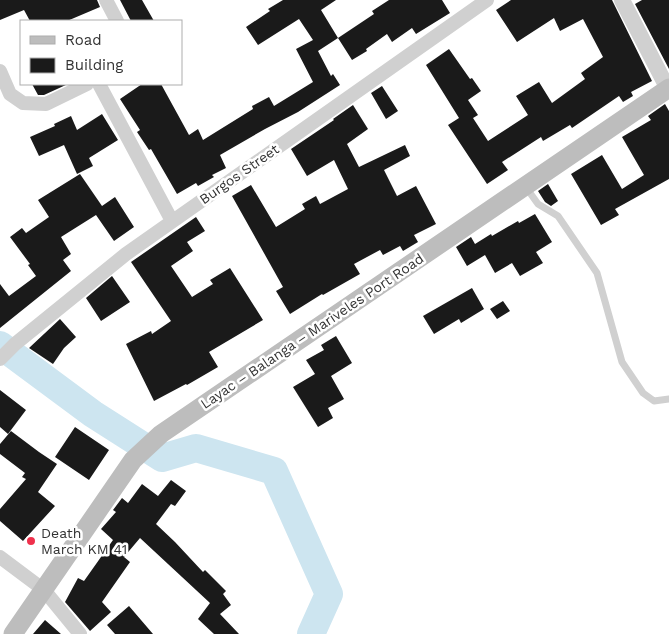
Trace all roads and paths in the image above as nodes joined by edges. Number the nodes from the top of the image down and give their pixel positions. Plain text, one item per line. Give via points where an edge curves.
1 (106, 0) edge
2 (486, 0) edge
3 (622, 0) edge
4 (116, 20) edge
5 (0, 71) edge
6 (85, 85) edge
7 (100, 85) edge
8 (668, 88) edge
9 (525, 186) junction
10 (172, 221) junction
11 (0, 359) edge
12 (669, 399) edge
13 (0, 556) edge
14 (44, 590) junction
15 (13, 634) edge
16 (80, 634) edge

1 - 4 street
2 - 10 street, Burgos Street
3 - 8 street
5 - 6 street via 10,94 23,103 46,104
7 - 10 street
8 - 9 main road, Layac – Balanga – Mariveles Port Road
9 - 12 lane via 538,204 558,216 597,273 622,362 643,393 654,401
9 - 14 main road, Layac – Balanga – Mariveles Port Road via 161,434 134,460
10 - 11 street, Burgos Street via 126,254
13 - 14 street
14 - 15 main road, Layac – Balanga – Mariveles Port Road
14 - 16 street

